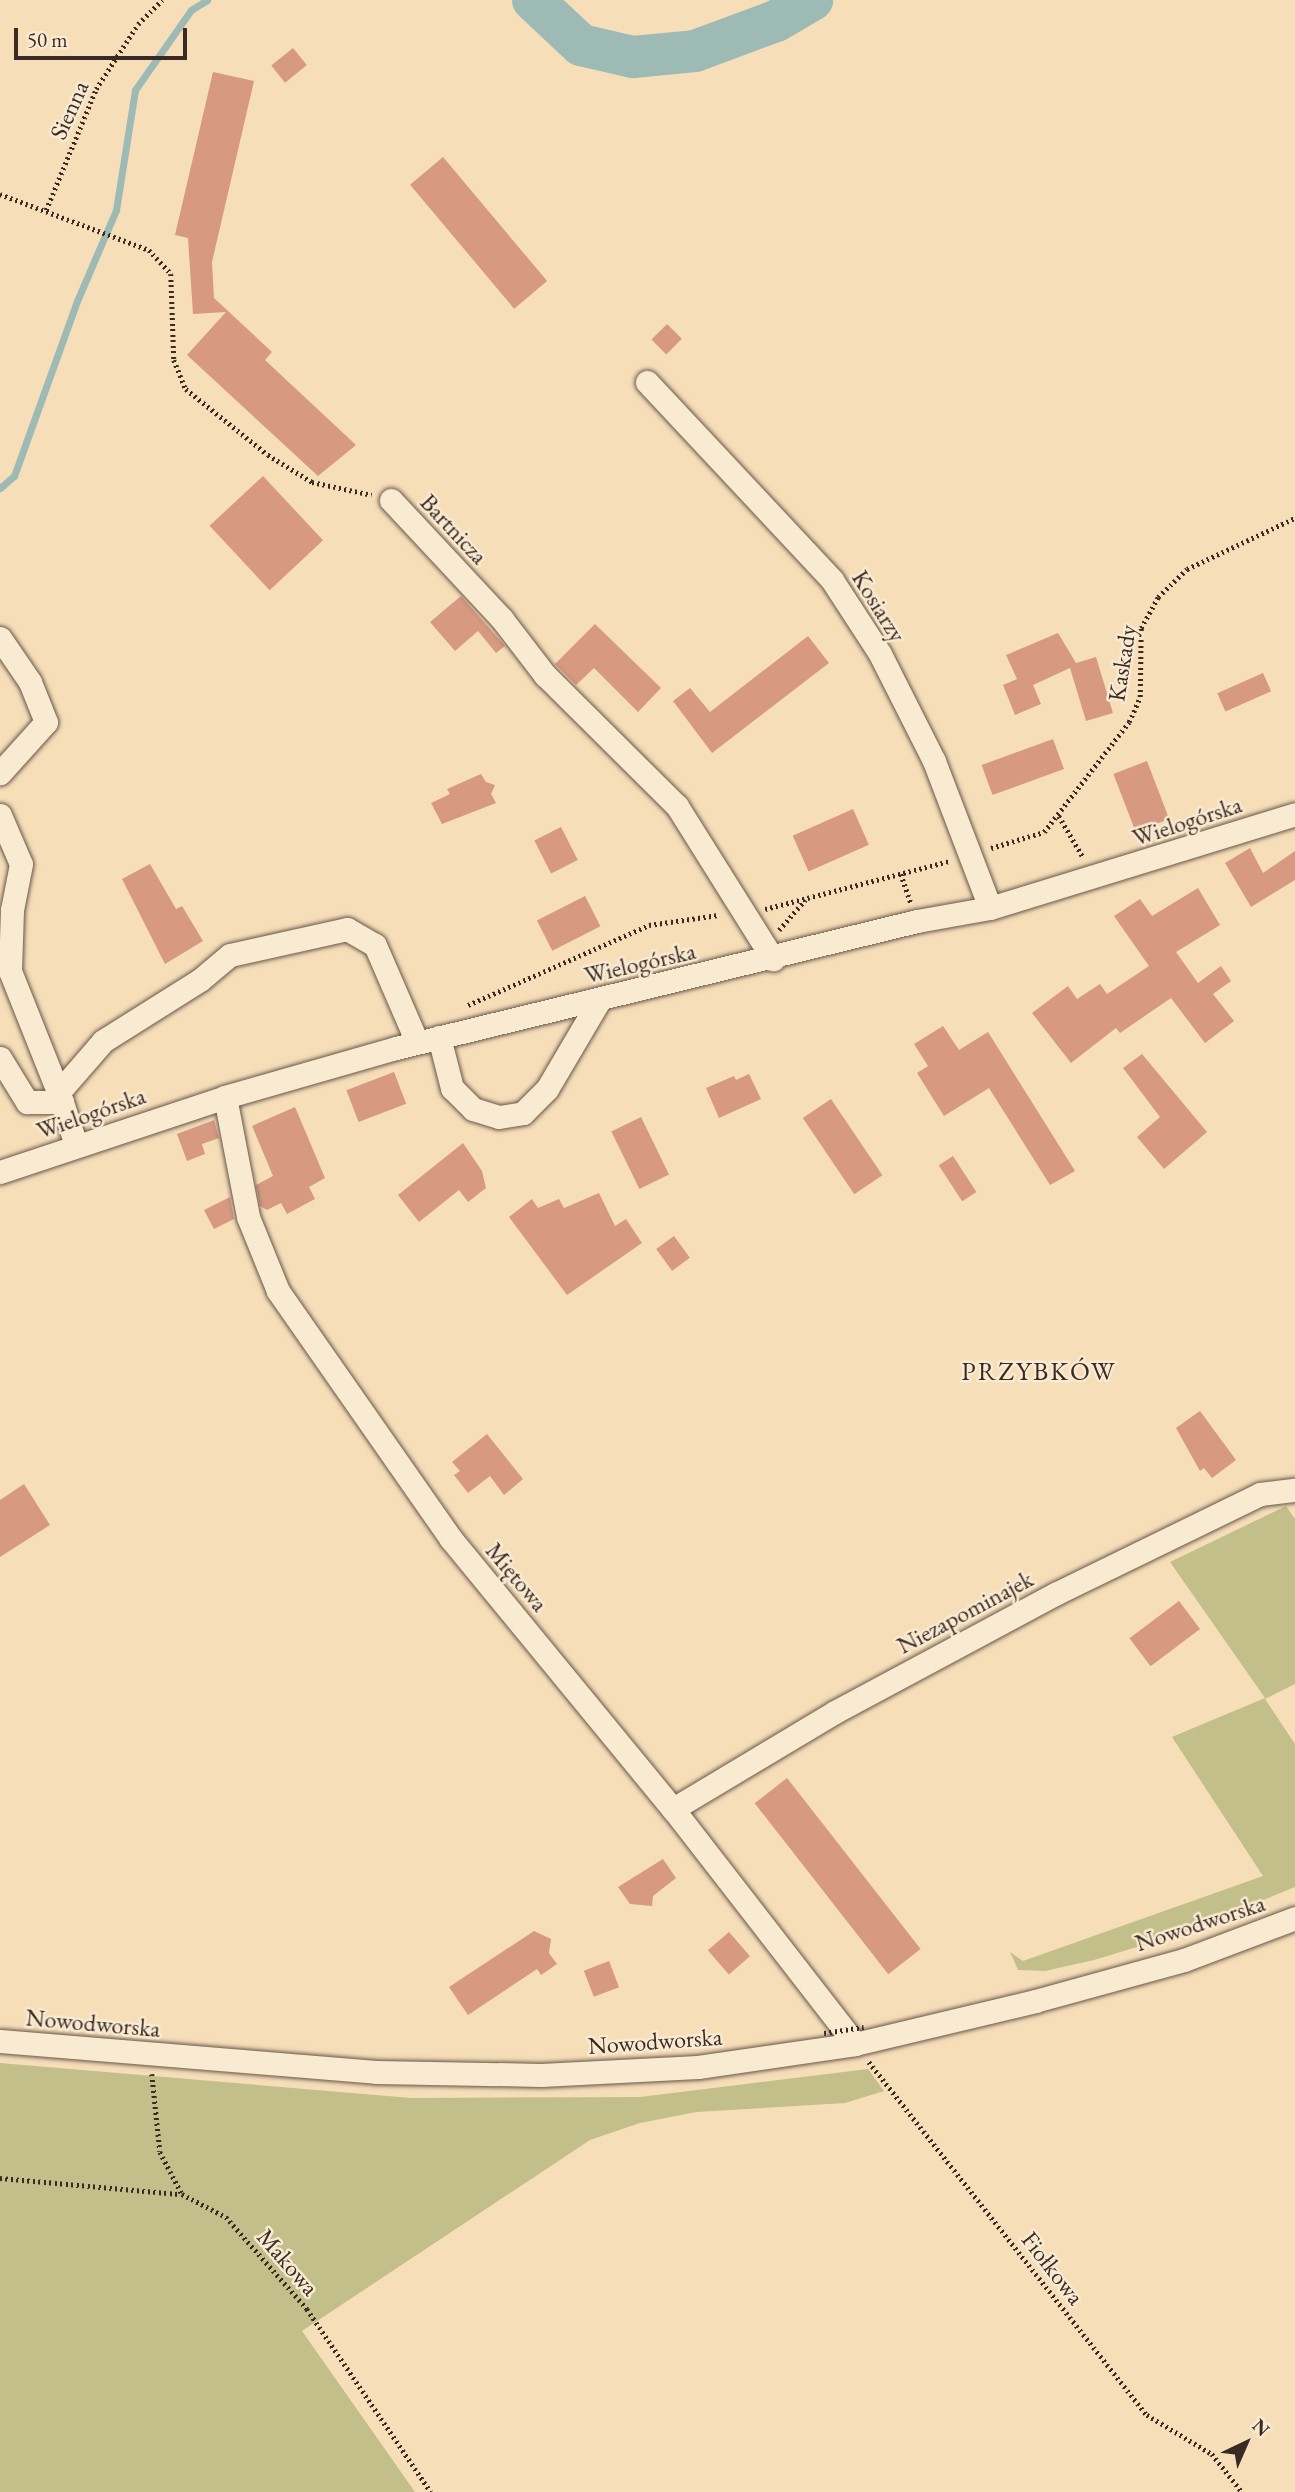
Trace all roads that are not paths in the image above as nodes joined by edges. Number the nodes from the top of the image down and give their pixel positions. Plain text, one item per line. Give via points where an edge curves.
1 (647, 382) dead end
2 (391, 500) road end
3 (0, 638) edge
4 (0, 773) edge
5 (1295, 814) edge
6 (0, 815) edge
7 (990, 908) junction
8 (770, 952) junction
9 (600, 999) junction
10 (428, 1040) junction
11 (0, 1058) edge
12 (60, 1097) junction
13 (225, 1097) junction
14 (76, 1145) junction
15 (0, 1172) edge
16 (1295, 1490) edge
17 (673, 1809) junction
18 (1295, 1918) edge
19 (859, 2036) junction
20 (0, 2041) edge

1 - 7 street, Kosiarzy via 832,580 880,654 934,761
2 - 8 street, Bartnicza via 502,619 545,675 677,806
3 - 4 street via 30,682 46,722
5 - 7 street, Wielogórska
6 - 12 street via 21,864 12,910 10,971
7 - 8 street, Wielogórska
8 - 9 street, Wielogórska
9 - 10 street, Wielogórska
9 - 10 street via 547,1088 523,1113 499,1117 473,1109 452,1088
10 - 12 street via 375,945 348,929 230,955 200,980 103,1041
10 - 13 street, Wielogórska
11 - 12 street via 27,1102
12 - 14 street
13 - 14 street, Wielogórska
13 - 17 street, Miętowa via 248,1217 278,1291 451,1539
14 - 15 street, Wielogórska
16 - 17 street, Niezapominajek via 1260,1494 1055,1594 835,1712
17 - 19 street, Miętowa
18 - 19 street, Nowodworska via 1184,1960
19 - 20 street, Nowodworska via 698,2067 541,2075 376,2073

